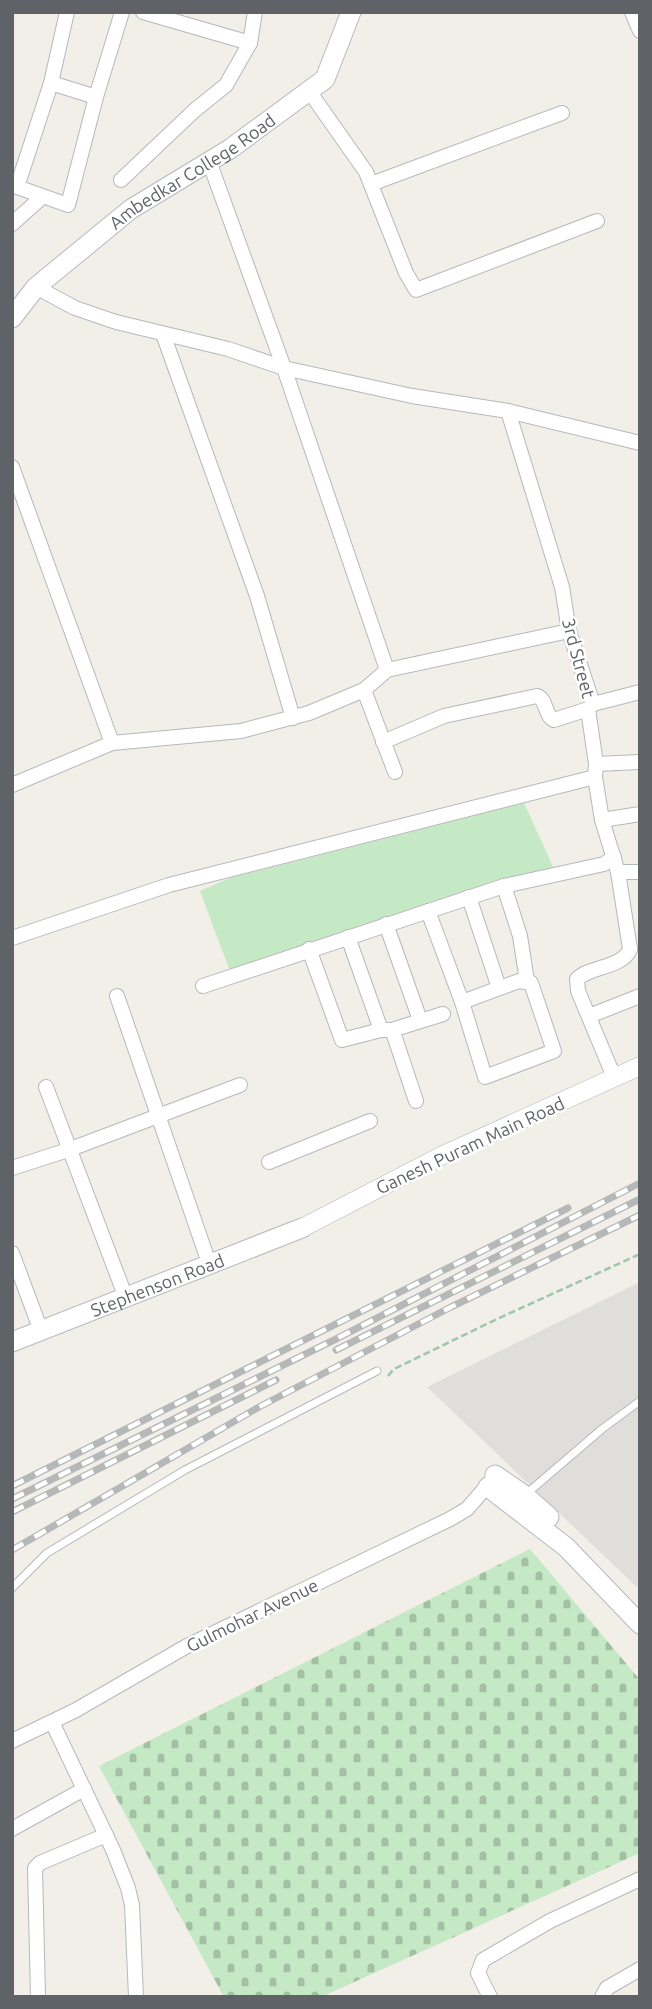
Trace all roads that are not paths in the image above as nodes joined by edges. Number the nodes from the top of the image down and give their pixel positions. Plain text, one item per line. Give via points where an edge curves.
1 (67, 12) edge
2 (122, 12) edge
3 (143, 12) edge
4 (255, 12) edge
5 (351, 12) edge
6 (632, 12) edge
7 (640, 31) edge
8 (250, 43) junction
9 (51, 83) junction
10 (309, 91) junction
11 (96, 97) junction
12 (562, 113) dead end
13 (209, 161) junction
14 (121, 180) dead end
15 (371, 184) junction
16 (42, 197) junction
17 (597, 220) dead end
18 (12, 224) edge
19 (36, 287) junction
20 (12, 318) edge
21 (163, 334) junction
22 (284, 368) junction
23 (508, 411) junction
24 (640, 443) edge
25 (12, 467) edge
26 (569, 631) junction
27 (387, 670) junction
28 (364, 690) junction
29 (640, 692) edge
30 (591, 706) junction
31 (293, 718) junction
32 (383, 742) junction
33 (112, 744) junction
34 (640, 762) edge
35 (595, 770) junction
36 (395, 772) dead end
37 (12, 785) edge
38 (640, 814) edge
39 (602, 820) junction
40 (614, 857) junction
41 (618, 872) junction
42 (640, 872) edge
43 (504, 886) junction
44 (469, 897) junction
45 (428, 911) junction
46 (386, 924) junction
47 (348, 937) junction
48 (12, 938) edge
49 (309, 949) junction
50 (635, 950) edge
51 (527, 981) junction
52 (203, 986) dead end
53 (499, 988) junction
54 (117, 996) dead end
55 (640, 996) edge
56 (463, 1002) junction
57 (443, 1014) dead end
58 (589, 1016) junction
59 (420, 1020) junction
60 (387, 1030) junction
61 (640, 1066) edge
62 (614, 1077) junction
63 (240, 1085) dead end
64 (46, 1087) dead end
65 (416, 1101) dead end
66 (159, 1116) junction
67 (370, 1121) dead end
68 (68, 1150) junction
69 (269, 1162) dead end
70 (12, 1168) edge
71 (302, 1228) joint
72 (12, 1253) edge
73 (210, 1266) junction
74 (126, 1298) junction
75 (41, 1331) junction
76 (12, 1342) edge
77 (377, 1371) dead end
78 (640, 1401) edge
79 (492, 1481) junction
80 (524, 1495) junction
81 (12, 1588) edge
82 (640, 1604) edge
83 (640, 1624) edge
84 (52, 1722) junction
85 (12, 1741) edge
86 (84, 1789) junction
87 (12, 1829) edge
88 (106, 1835) junction
89 (640, 1880) edge
90 (640, 1969) edge
91 (38, 1997) edge
92 (135, 1997) edge
93 (489, 1997) edge
94 (601, 1997) edge

1 - 9 street
2 - 11 street
3 - 8 street
4 - 8 street
5 - 10 main road, Ambedkar College Road via 325,79
6 - 7 street
8 - 14 street via 226,85
9 - 11 street
9 - 16 street via 17,187
10 - 13 main road, Ambedkar College Road
10 - 15 street
11 - 16 street via 68,205
12 - 15 street
13 - 19 main road, Ambedkar College Road via 131,209
13 - 22 street
15 - 17 street via 416,290
16 - 18 street
19 - 20 main road, Ambedkar College Road
19 - 21 street via 75,308
21 - 22 street
21 - 31 street via 257,596
22 - 23 street
22 - 27 street
23 - 24 street
23 - 26 street, 3rd Street via 562,587
25 - 33 street
26 - 27 street
26 - 30 street, 3rd Street
27 - 28 street
28 - 31 street
28 - 32 street
29 - 30 street
30 - 32 street via 554,720 537,696 444,716
30 - 35 street, 3rd Street
31 - 33 street via 241,731
32 - 36 street
33 - 37 street
34 - 35 street
35 - 39 street, 3rd Street
35 - 48 street via 169,885
38 - 39 street
39 - 40 street, 3rd Street
40 - 41 street, 3rd Street
40 - 43 street via 604,864
41 - 42 street
41 - 50 street, 3rd Street
43 - 44 street
43 - 51 street via 520,936
44 - 45 street
44 - 53 street
45 - 46 street
45 - 56 street
46 - 47 street
46 - 59 street
47 - 49 street
47 - 60 street
49 - 52 street
49 - 60 street via 340,1038
50 - 58 street via 577,979
51 - 53 street
51 - 56 street via 554,1051 485,1077
53 - 56 street
54 - 66 street
55 - 58 street
57 - 59 street
58 - 62 street
59 - 60 street
60 - 65 street via 393,1034
61 - 62 street, Ganesh Puram Main Road
62 - 71 street, Ganesh Puram Main Road via 441,1156
63 - 66 street
64 - 68 street
66 - 68 street
66 - 73 street
67 - 69 street
68 - 70 street
68 - 74 street
71 - 73 main road, Stephenson Road
72 - 75 street
73 - 74 main road, Stephenson Road
74 - 75 main road, Stephenson Road
75 - 76 main road, Stephenson Road
77 - 81 lane via 174,1477 47,1553
78 - 80 lane
79 - 80 main road
79 - 83 main road via 566,1547
79 - 84 street, Gulmohar Avenue via 467,1509 450,1519 187,1646
80 - 82 main road
84 - 85 street, Gulmohar Avenue
84 - 86 street
86 - 87 street
86 - 88 street
88 - 91 street via 35,1868
88 - 92 street via 132,1905
89 - 93 street via 550,1921 483,1960 478,1973
90 - 94 street via 607,1988

